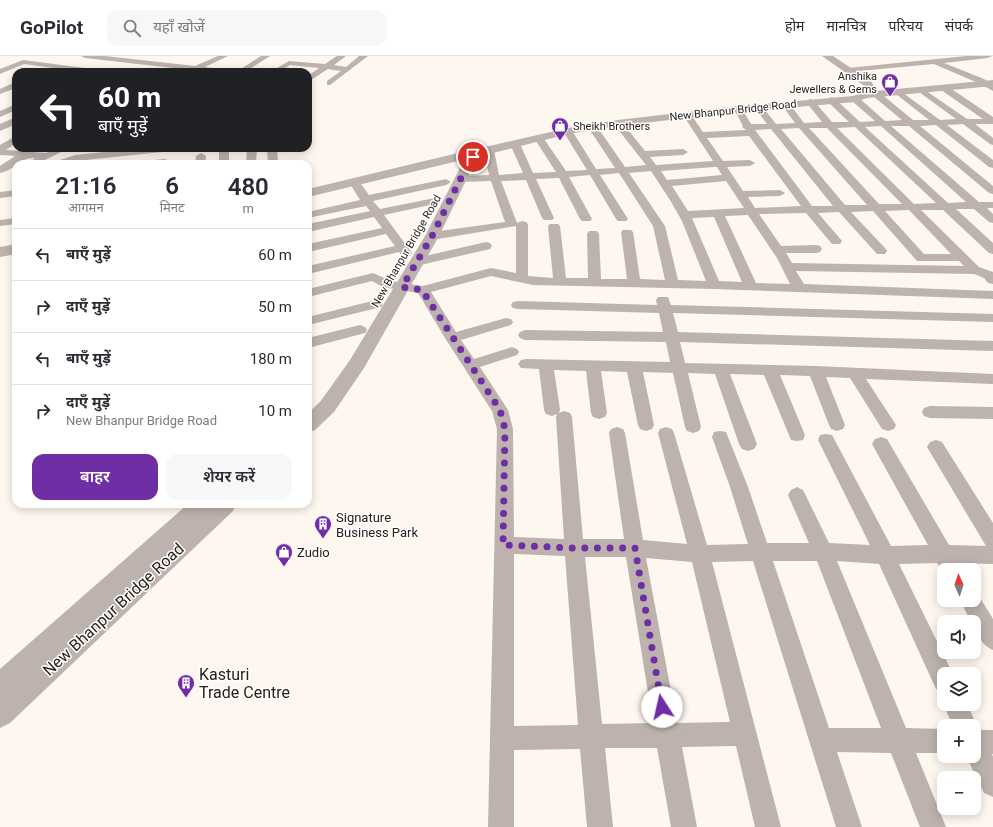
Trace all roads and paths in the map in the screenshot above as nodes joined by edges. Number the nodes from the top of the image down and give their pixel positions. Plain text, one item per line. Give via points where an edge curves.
1 (85, 56) edge
2 (133, 56) edge
3 (155, 56) edge
4 (224, 56) edge
5 (266, 56) edge
6 (320, 56) edge
7 (342, 56) edge
8 (364, 56) edge
9 (819, 56) edge
10 (924, 56) edge
11 (988, 56) edge
12 (108, 57) edge
13 (831, 58) edge
14 (53, 59) dead end
15 (172, 59) dead end
16 (124, 60) junction
17 (935, 61) junction
18 (141, 62) junction
19 (41, 64) junction
20 (160, 64) junction
21 (307, 65) junction
22 (849, 65) junction
23 (60, 67) joint
24 (328, 67) junction
25 (966, 67) dead end
26 (31, 68) edge
27 (65, 68) edge
28 (80, 68) edge
29 (131, 68) edge
30 (154, 68) edge
31 (196, 68) joint
32 (246, 68) edge
33 (281, 68) edge
34 (303, 68) edge
35 (952, 68) junction
36 (347, 69) junction
37 (932, 70) dead end
38 (0, 72) edge
39 (11, 77) dead end
40 (312, 77) edge
41 (0, 82) edge
42 (330, 83) dead end
43 (989, 83) edge
44 (12, 85) edge
45 (12, 88) edge
46 (944, 88) junction
47 (922, 90) junction
48 (0, 92) edge
49 (899, 92) junction
50 (876, 94) junction
51 (859, 97) junction
52 (831, 100) junction
53 (810, 102) junction
54 (786, 104) junction
55 (758, 107) junction
56 (12, 109) edge
57 (738, 109) junction
58 (0, 114) edge
59 (687, 115) junction
60 (993, 121) edge
61 (12, 122) edge
62 (966, 122) junction
63 (618, 123) junction
64 (939, 123) junction
65 (857, 124) junction
66 (886, 124) junction
67 (912, 124) junction
68 (2, 126) edge
69 (774, 126) junction
70 (802, 126) junction
71 (830, 126) junction
72 (593, 127) junction
73 (749, 130) junction
74 (568, 131) junction
75 (700, 135) junction
76 (539, 138) junction
77 (12, 142) edge
78 (993, 142) edge
79 (515, 144) junction
80 (0, 149) edge
81 (489, 150) junction
82 (794, 150) junction
83 (765, 151) junction
84 (0, 152) edge
85 (28, 152) edge
86 (55, 152) edge
87 (115, 152) edge
88 (684, 152) dead end
89 (25, 154) junction
90 (642, 154) junction
91 (46, 156) junction
92 (458, 157) junction
93 (20, 160) edge
94 (38, 160) edge
95 (69, 160) edge
96 (865, 160) junction
97 (896, 160) junction
98 (834, 161) junction
99 (803, 162) junction
100 (750, 163) dead end
101 (719, 164) junction
102 (993, 165) edge
103 (12, 168) edge
104 (653, 168) junction
105 (12, 169) edge
106 (2, 170) dead end
107 (622, 170) junction
108 (592, 173) junction
109 (563, 175) junction
110 (530, 177) junction
111 (729, 178) junction
112 (460, 179) junction
113 (495, 179) junction
114 (0, 181) edge
115 (354, 182) junction
116 (446, 182) junction
117 (663, 183) junction
118 (993, 191) edge
119 (312, 192) edge
120 (780, 193) dead end
121 (12, 194) edge
122 (739, 194) junction
123 (0, 195) edge
124 (366, 200) junction
125 (435, 201) junction
126 (975, 205) junction
127 (993, 205) edge
128 (944, 206) junction
129 (878, 208) junction
130 (912, 208) junction
131 (842, 209) junction
132 (751, 211) junction
133 (810, 211) junction
134 (718, 212) junction
135 (312, 214) edge
136 (376, 214) junction
137 (428, 214) dead end
138 (685, 214) junction
139 (12, 219) edge
140 (586, 219) dead end
141 (622, 219) dead end
142 (993, 220) edge
143 (0, 223) edge
144 (522, 224) dead end
145 (312, 227) edge
146 (388, 230) junction
147 (626, 232) dead end
148 (593, 234) dead end
149 (432, 236) junction
150 (414, 239) dead end
151 (836, 242) dead end
152 (486, 246) dead end
153 (312, 247) edge
154 (12, 250) edge
155 (777, 250) junction
156 (816, 250) dead end
157 (993, 250) edge
158 (404, 251) junction
159 (881, 251) dead end
160 (0, 252) edge
161 (962, 257) junction
162 (416, 262) junction
163 (788, 267) junction
164 (312, 269) edge
165 (975, 270) junction
166 (396, 277) junction
167 (522, 279) junction
168 (993, 280) edge
169 (560, 282) junction
170 (595, 283) junction
171 (634, 284) junction
172 (667, 285) junction
173 (714, 285) junction
174 (751, 287) junction
175 (799, 288) junction
176 (422, 290) junction
177 (312, 292) edge
178 (993, 295) edge
179 (376, 304) junction
180 (518, 305) dead end
181 (664, 310) junction
182 (993, 318) edge
183 (312, 319) edge
184 (506, 322) dead end
185 (360, 330) junction
186 (525, 334) dead end
187 (672, 337) junction
188 (452, 338) junction
189 (312, 342) edge
190 (353, 343) dead end
191 (993, 346) edge
192 (512, 352) dead end
193 (526, 364) dead end
194 (546, 364) junction
195 (593, 365) junction
196 (470, 366) junction
197 (634, 367) junction
198 (680, 368) junction
199 (721, 370) junction
200 (770, 370) junction
201 (816, 371) junction
202 (855, 373) junction
203 (993, 379) edge
204 (930, 412) dead end
205 (599, 413) dead end
206 (993, 413) edge
207 (312, 421) edge
208 (646, 425) dead end
209 (888, 425) dead end
210 (693, 427) dead end
211 (617, 432) dead end
212 (666, 433) dead end
213 (797, 435) dead end
214 (720, 437) dead end
215 (748, 444) dead end
216 (882, 444) dead end
217 (936, 447) dead end
218 (797, 495) dead end
219 (200, 508) edge
220 (220, 508) edge
221 (993, 540) edge
222 (503, 545) junction
223 (574, 548) junction
224 (635, 548) junction
225 (759, 552) junction
226 (822, 552) junction
227 (700, 554) junction
228 (885, 555) junction
229 (993, 555) edge
230 (947, 562) edge
231 (147, 567) junction
232 (974, 607) edge
233 (993, 639) edge
234 (937, 667) edge
235 (0, 688) edge
236 (0, 713) edge
237 (745, 734) junction
238 (667, 735) junction
239 (592, 736) junction
240 (501, 738) junction
241 (820, 740) junction
242 (898, 740) junction
243 (937, 741) edge
244 (993, 742) edge
245 (981, 743) edge
246 (981, 758) edge
247 (993, 784) edge
248 (501, 827) edge
249 (600, 827) edge
250 (684, 827) edge
251 (768, 827) edge
252 (849, 827) edge
253 (933, 827) edge

1 - 12 street
2 - 16 street
3 - 18 street
4 - 31 street
5 - 32 street
6 - 21 street
7 - 24 street
8 - 36 street
9 - 92 street, New Bhanpur Bridge Road via 857,83 856,91 846,95 574,125 476,147
10 - 17 street
11 - 17 street
12 - 16 street
12 - 28 street
13 - 22 street
14 - 19 street
15 - 20 street
16 - 18 street
17 - 22 street
17 - 35 street
18 - 20 street
18 - 29 street
19 - 23 street
19 - 26 street
19 - 38 street via 23,62
20 - 30 street
20 - 31 street
21 - 24 street
21 - 33 street via 290,63
21 - 34 street
22 - 51 street via 868,84 870,93
23 - 27 street
24 - 36 street
24 - 40 street
25 - 35 street
35 - 37 street
35 - 43 street
36 - 42 street
39 - 41 street
41 - 44 street
43 - 46 street, New Bhanpur Bridge Road
45 - 48 street
46 - 47 street, New Bhanpur Bridge Road
46 - 60 street
47 - 49 street, New Bhanpur Bridge Road
47 - 62 street
49 - 50 street, New Bhanpur Bridge Road
49 - 64 street
50 - 51 street, New Bhanpur Bridge Road
50 - 67 street
51 - 52 street, New Bhanpur Bridge Road
51 - 66 street
52 - 53 street, New Bhanpur Bridge Road
52 - 65 street
53 - 54 street, New Bhanpur Bridge Road
53 - 71 street
54 - 55 street, New Bhanpur Bridge Road
54 - 70 street
55 - 57 street, New Bhanpur Bridge Road
55 - 69 street
56 - 58 street
57 - 59 street, New Bhanpur Bridge Road
57 - 73 street
59 - 63 street, New Bhanpur Bridge Road
59 - 75 street
60 - 62 street
61 - 68 street
62 - 64 street
62 - 78 street
63 - 72 street, New Bhanpur Bridge Road
63 - 90 street
64 - 67 street
64 - 102 street
65 - 66 street
65 - 71 street
65 - 97 street
66 - 67 street
66 - 126 street
67 - 118 street
69 - 70 street
69 - 73 street
69 - 82 street
70 - 71 street
70 - 98 street
71 - 96 street
72 - 74 street, New Bhanpur Bridge Road
72 - 107 street
73 - 75 street
73 - 83 street
74 - 76 street, New Bhanpur Bridge Road
74 - 108 street
75 - 101 street
76 - 79 street, New Bhanpur Bridge Road
76 - 109 street
77 - 80 street
79 - 81 street, New Bhanpur Bridge Road
79 - 110 street
81 - 112 street, New Bhanpur Bridge Road via 473,157
81 - 113 street
82 - 83 street
82 - 99 street
83 - 133 street
84 - 89 street
85 - 89 street
86 - 91 street
87 - 95 street
88 - 90 street
89 - 91 street
89 - 93 street
90 - 104 street
91 - 94 street
92 - 115 street
92 - 116 street, New Bhanpur Bridge Road
96 - 97 street
96 - 98 street
96 - 130 street
97 - 128 street
98 - 99 street
98 - 129 street
99 - 131 street
100 - 101 street
101 - 104 street
101 - 111 street
103 - 106 street
104 - 107 street
104 - 117 street
105 - 114 street
107 - 108 street
107 - 172 street via 659,226
108 - 109 street
108 - 141 street
109 - 110 street
109 - 140 street
110 - 113 street
110 - 169 street via 551,222
111 - 117 street
111 - 122 street
112 - 113 street
112 - 149 street, New Bhanpur Bridge Road
113 - 149 street via 512,224
115 - 119 street
115 - 124 street
116 - 124 street
116 - 125 street, New Bhanpur Bridge Road
117 - 138 street
120 - 122 street
121 - 123 street
122 - 132 street
124 - 135 street
124 - 136 street
125 - 136 street
125 - 137 street, New Bhanpur Bridge Road
126 - 127 street
126 - 128 street
126 - 142 street
128 - 130 street
128 - 157 street
129 - 130 street
129 - 131 street
129 - 161 street via 921,258
130 - 161 street
131 - 133 street
131 - 159 street
132 - 133 street
132 - 134 street
132 - 155 street
133 - 151 street
134 - 138 street
134 - 174 street
136 - 145 street
136 - 146 street
138 - 173 street
139 - 143 street
144 - 167 street
146 - 153 street
146 - 158 street
147 - 171 street
148 - 170 street
149 - 162 street, New Bhanpur Bridge Road
150 - 158 street, New Bhanpur Bridge Road
152 - 162 street
154 - 160 street
155 - 156 street
155 - 163 street
158 - 164 street
158 - 166 street, New Bhanpur Bridge Road
161 - 165 street
162 - 166 street, New Bhanpur Bridge Road
163 - 165 street
163 - 175 street
165 - 168 street via 989,275
166 - 176 street
166 - 177 street via 373,277
166 - 179 street, New Bhanpur Bridge Road
166 - 207 street, New Bhanpur Bridge Road via 342,388
167 - 169 street
167 - 176 street via 491,272
169 - 170 street
170 - 171 street
171 - 172 street
172 - 173 street
172 - 181 street
173 - 174 street
174 - 175 street
175 - 178 street
176 - 188 street
179 - 183 street
179 - 185 street, New Bhanpur Bridge Road
180 - 181 street
181 - 182 street
181 - 187 street
184 - 188 street
185 - 189 street
185 - 190 street, New Bhanpur Bridge Road
186 - 187 street
187 - 191 street
187 - 198 street
188 - 196 street
192 - 196 street
193 - 194 street
194 - 195 street
194 - 223 street via 558,414
195 - 197 street
195 - 205 street
196 - 222 street via 500,410 505,429
197 - 198 street
197 - 208 street
198 - 199 street
198 - 210 street
199 - 200 street
199 - 215 street
200 - 201 street
200 - 213 street
201 - 202 street
201 - 228 street via 832,432
202 - 203 street
202 - 209 street
204 - 206 street
211 - 224 street
212 - 227 street
214 - 225 street
216 - 230 street
217 - 221 street
218 - 226 street
219 - 231 street, New Bhanpur Bridge Road
220 - 231 street, New Bhanpur Bridge Road
222 - 223 street
222 - 240 street
223 - 224 street
223 - 239 street
224 - 227 street
224 - 238 street
225 - 226 street
225 - 227 street
225 - 241 street
226 - 228 street
226 - 242 street
227 - 237 street
228 - 230 street
228 - 234 street
229 - 230 street
231 - 235 street, New Bhanpur Bridge Road
231 - 236 street, New Bhanpur Bridge Road
232 - 233 street
237 - 238 street
237 - 251 street
238 - 239 street
238 - 250 street
239 - 240 street
239 - 249 street
240 - 248 street
241 - 242 street
241 - 252 street
242 - 243 street
242 - 253 street
244 - 245 street
246 - 247 street

